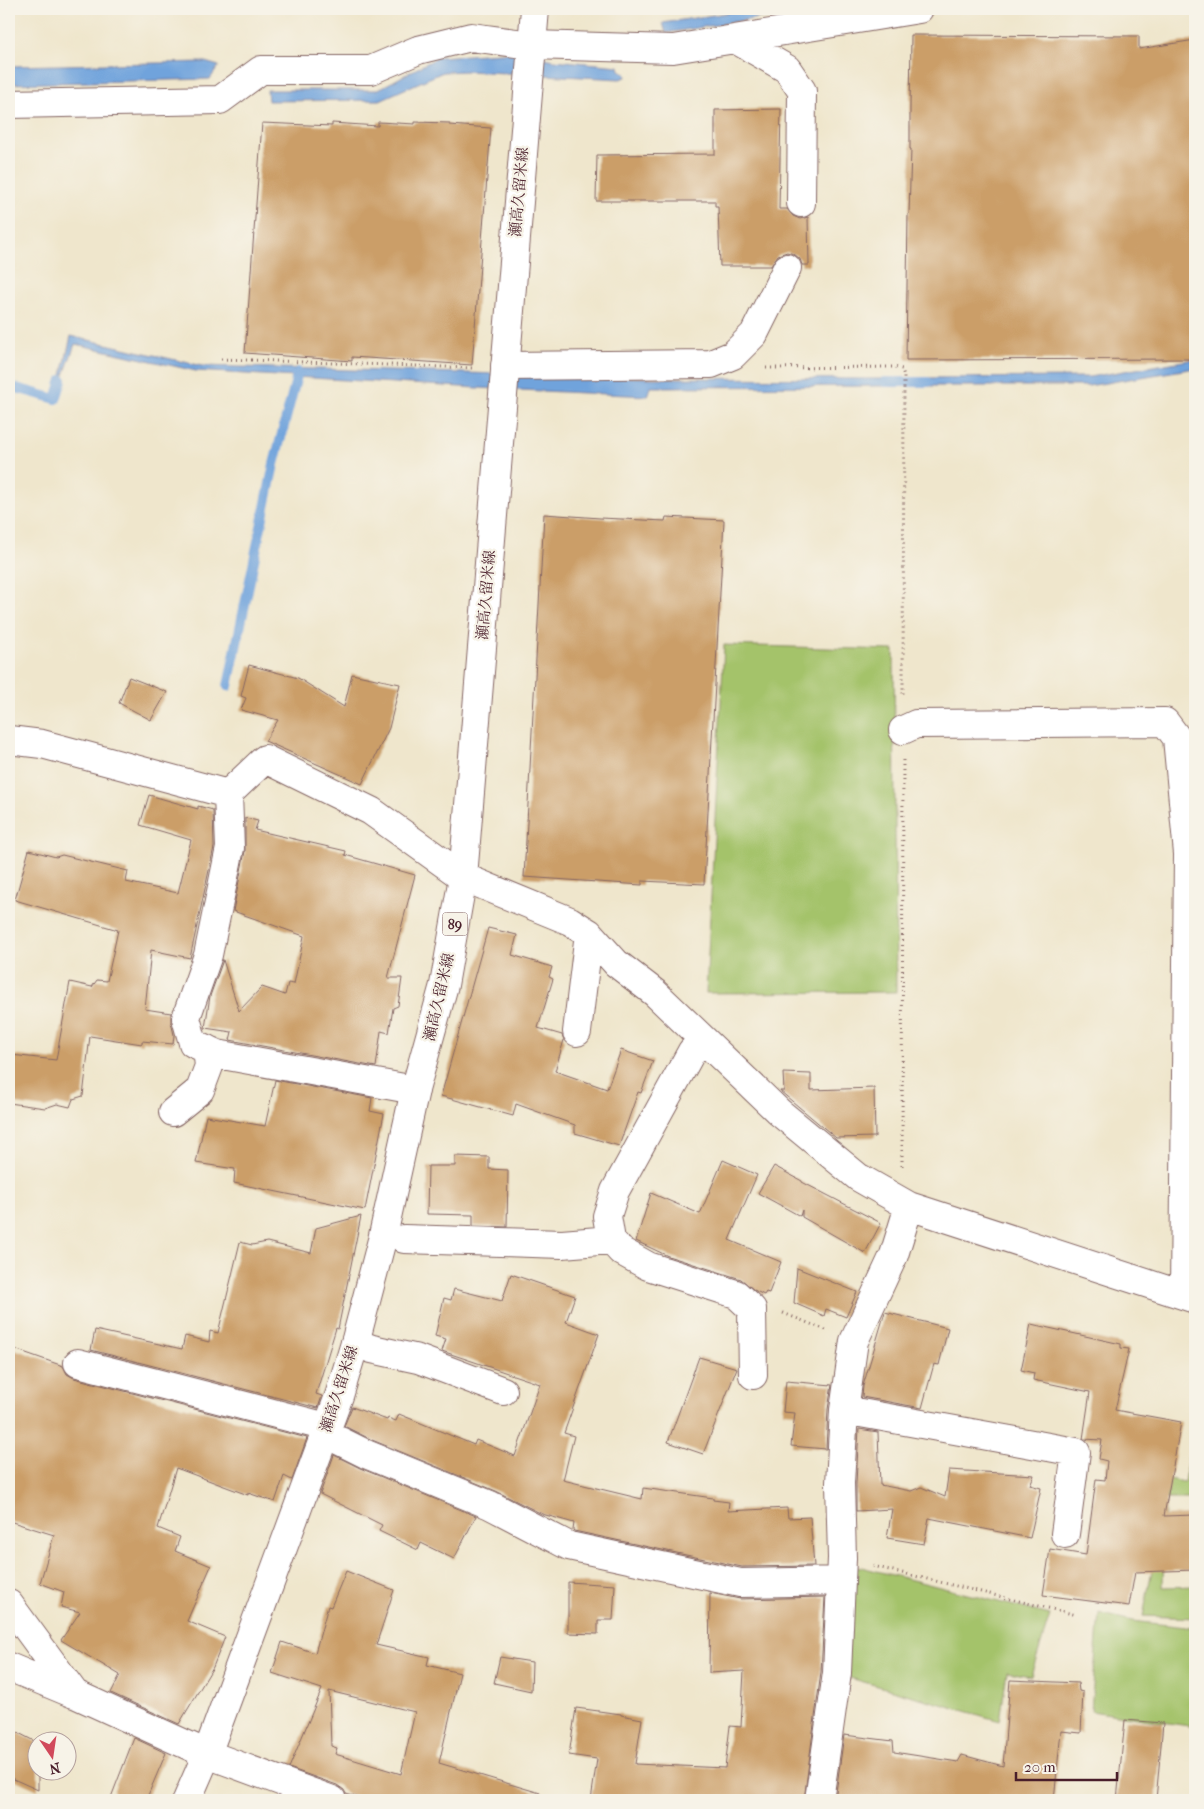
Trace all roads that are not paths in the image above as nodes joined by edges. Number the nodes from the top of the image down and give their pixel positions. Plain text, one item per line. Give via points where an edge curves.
1 (535, 9) edge
2 (919, 9) edge
3 (735, 39) junction
4 (531, 46) junction
5 (9, 104) edge
6 (801, 203) dead end
7 (787, 268) dead end
8 (505, 366) junction
9 (903, 730) dead end
10 (9, 740) edge
11 (228, 794) junction
12 (1191, 854) edge
13 (463, 877) junction
14 (589, 933) junction
15 (577, 1032) dead end
16 (703, 1041) junction
17 (207, 1049) junction
18 (415, 1090) junction
19 (172, 1112) dead end
20 (909, 1206) junction
21 (404, 1239) dead end
22 (611, 1240) junction
23 (1190, 1297) edge
24 (355, 1343) junction
25 (78, 1363) dead end
26 (753, 1375) dead end
27 (503, 1391) dead end
28 (844, 1410) junction
29 (334, 1434) junction
30 (1065, 1534) dead end
31 (841, 1570) junction
32 (9, 1604) edge
33 (9, 1667) edge
34 (75, 1694) junction
35 (207, 1754) junction
36 (188, 1800) edge
37 (332, 1800) edge
38 (819, 1800) edge

1 - 4 street, 瀬高久留米線 / 89
2 - 3 street
3 - 4 street via 673,49
3 - 6 street via 787,69 802,91
4 - 5 street via 471,37 418,50 371,70 261,70 220,100
4 - 8 street, 瀬高久留米線 / 89
7 - 8 street via 754,334 733,355 710,364
8 - 13 street, 瀬高久留米線 / 89
9 - 12 street via 916,724 1165,722 1177,738
10 - 11 street via 42,744
11 - 13 street via 265,759 371,811
11 - 17 street via 230,848 208,955 186,1018 193,1043
12 - 23 street
13 - 14 street
13 - 18 street, 瀬高久留米線 / 89 via 444,985
14 - 15 street
14 - 16 street via 616,963 655,993
16 - 20 street via 779,1112 858,1177
16 - 22 street via 692,1051 614,1191 608,1216
17 - 18 street via 217,1054
17 - 19 street via 209,1066 200,1090
18 - 24 street, 瀬高久留米線 / 89 via 382,1240
20 - 23 street
20 - 28 street via 894,1255 854,1342
21 - 22 street via 562,1244
22 - 26 street via 621,1251 648,1266 736,1294 752,1309
24 - 27 street via 418,1359
24 - 29 street, 瀬高久留米線 / 89 via 339,1396
25 - 29 street
28 - 30 street via 1076,1452
28 - 31 street via 840,1483
29 - 31 street via 366,1454 490,1505 570,1546 740,1583
29 - 35 street, 瀬高久留米線 / 89
31 - 38 street via 837,1673
32 - 34 street
33 - 34 street
34 - 35 street
35 - 36 street, 瀬高久留米線 / 89
35 - 37 street

